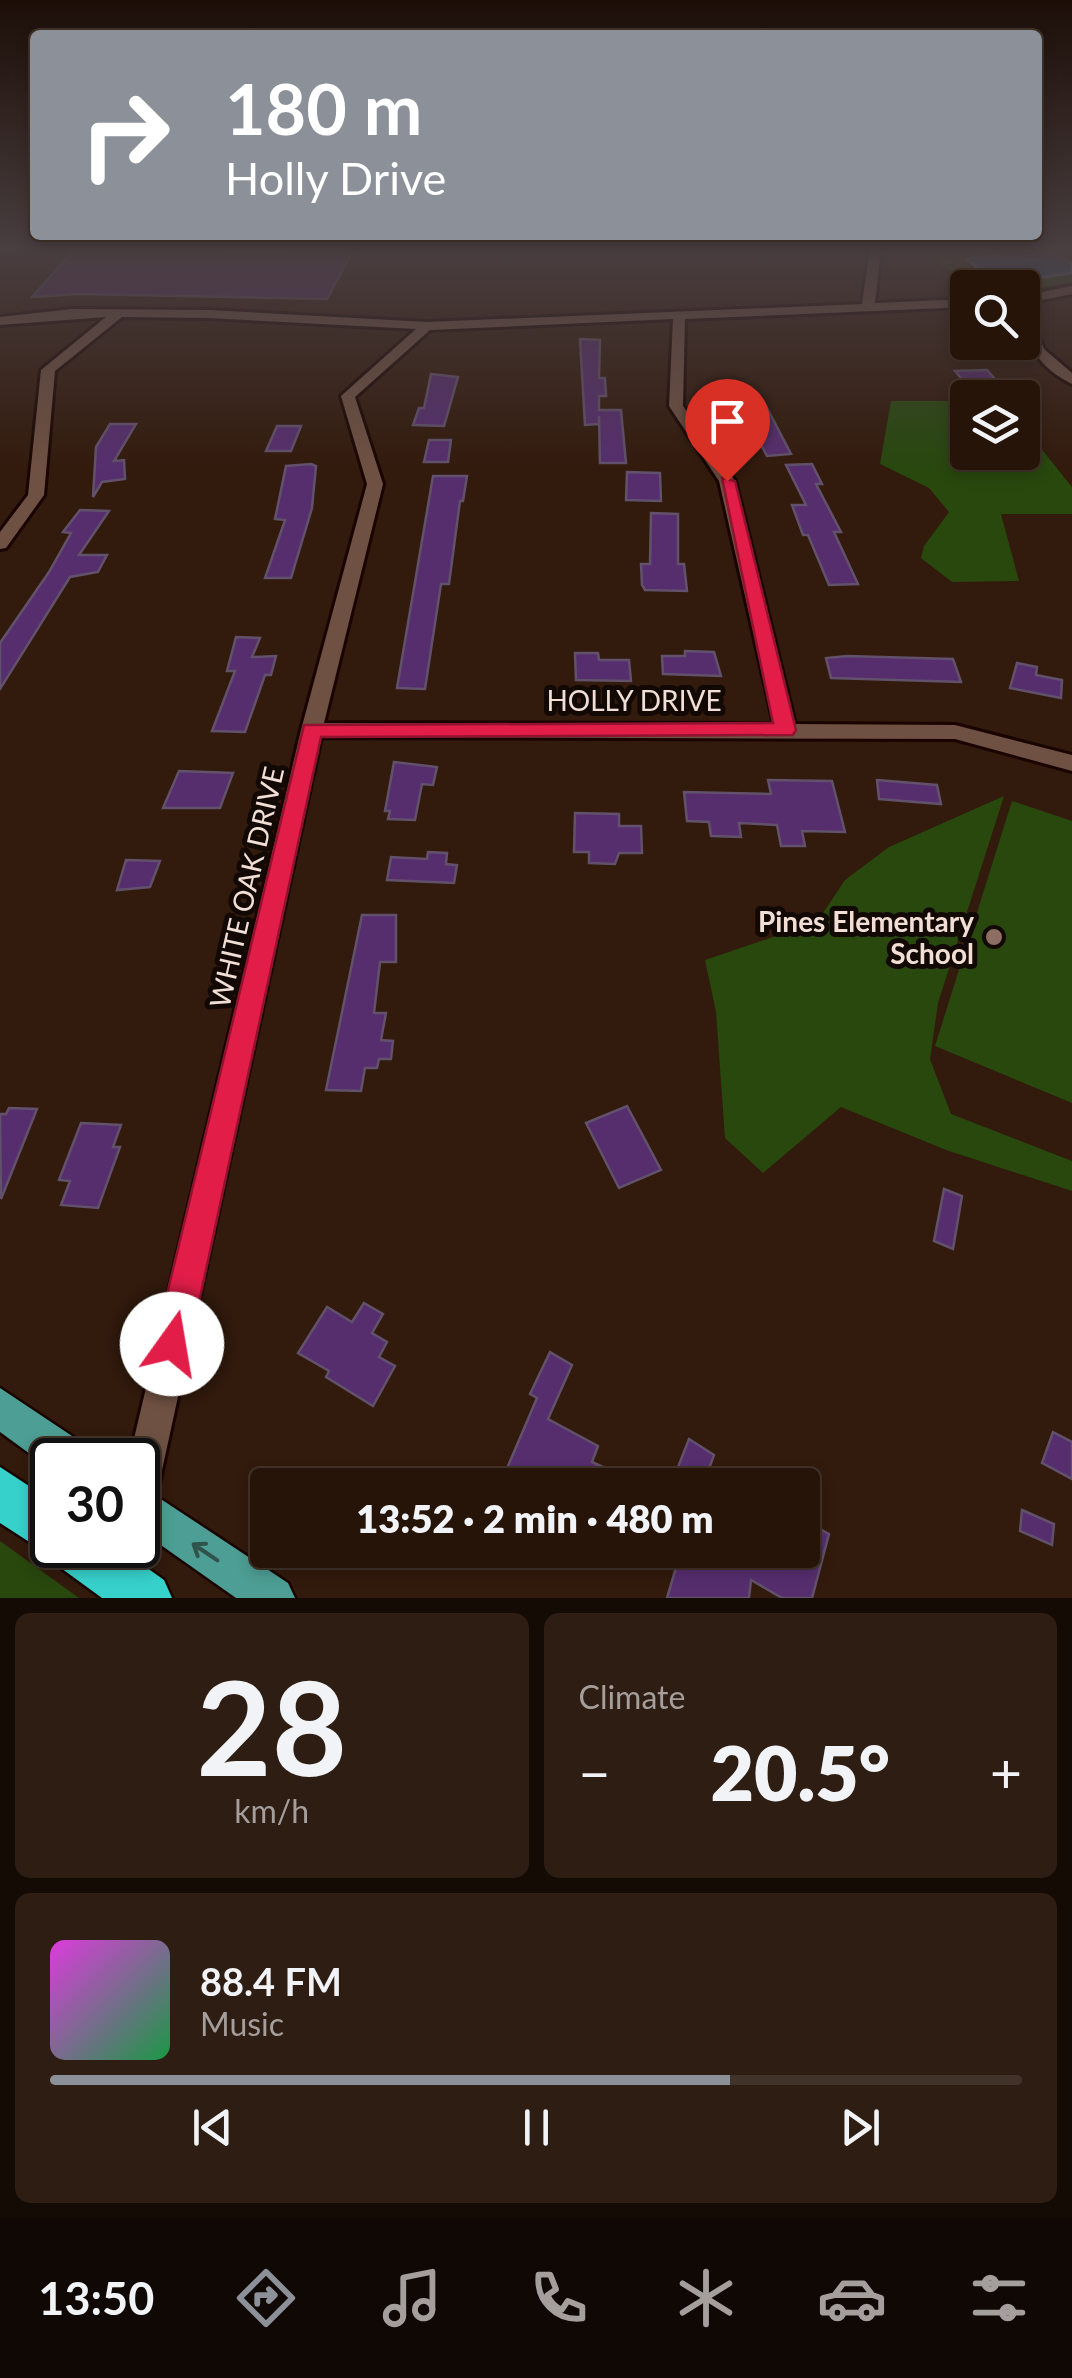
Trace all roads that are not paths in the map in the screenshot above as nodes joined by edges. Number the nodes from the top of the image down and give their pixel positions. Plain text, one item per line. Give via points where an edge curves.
1 (107, 323) edge
2 (339, 323) edge
3 (513, 323) edge
4 (679, 323) edge
5 (427, 326) junction
6 (1040, 354) edge
7 (1072, 380) edge
8 (0, 544) edge
9 (312, 730) junction
10 (786, 730) junction
11 (1072, 763) edge
12 (0, 1408) edge
13 (42, 1438) edge
14 (152, 1438) edge
15 (0, 1492) edge
16 (30, 1514) edge
17 (160, 1518) edge
18 (104, 1568) edge
19 (146, 1598) edge
20 (272, 1598) edge

1 - 8 street via 48,370 36,494
2 - 5 street
3 - 5 street
4 - 10 street via 676,406 727,481
5 - 9 street, WHITE OAK DRIVE via 348,396 374,484
6 - 7 street
9 - 10 street, HOLLY DRIVE
9 - 14 street, WHITE OAK DRIVE
10 - 11 street, HOLLY DRIVE via 955,732
12 - 13 main road
15 - 16 highway
20 -> 17 main road
18 - 19 highway

